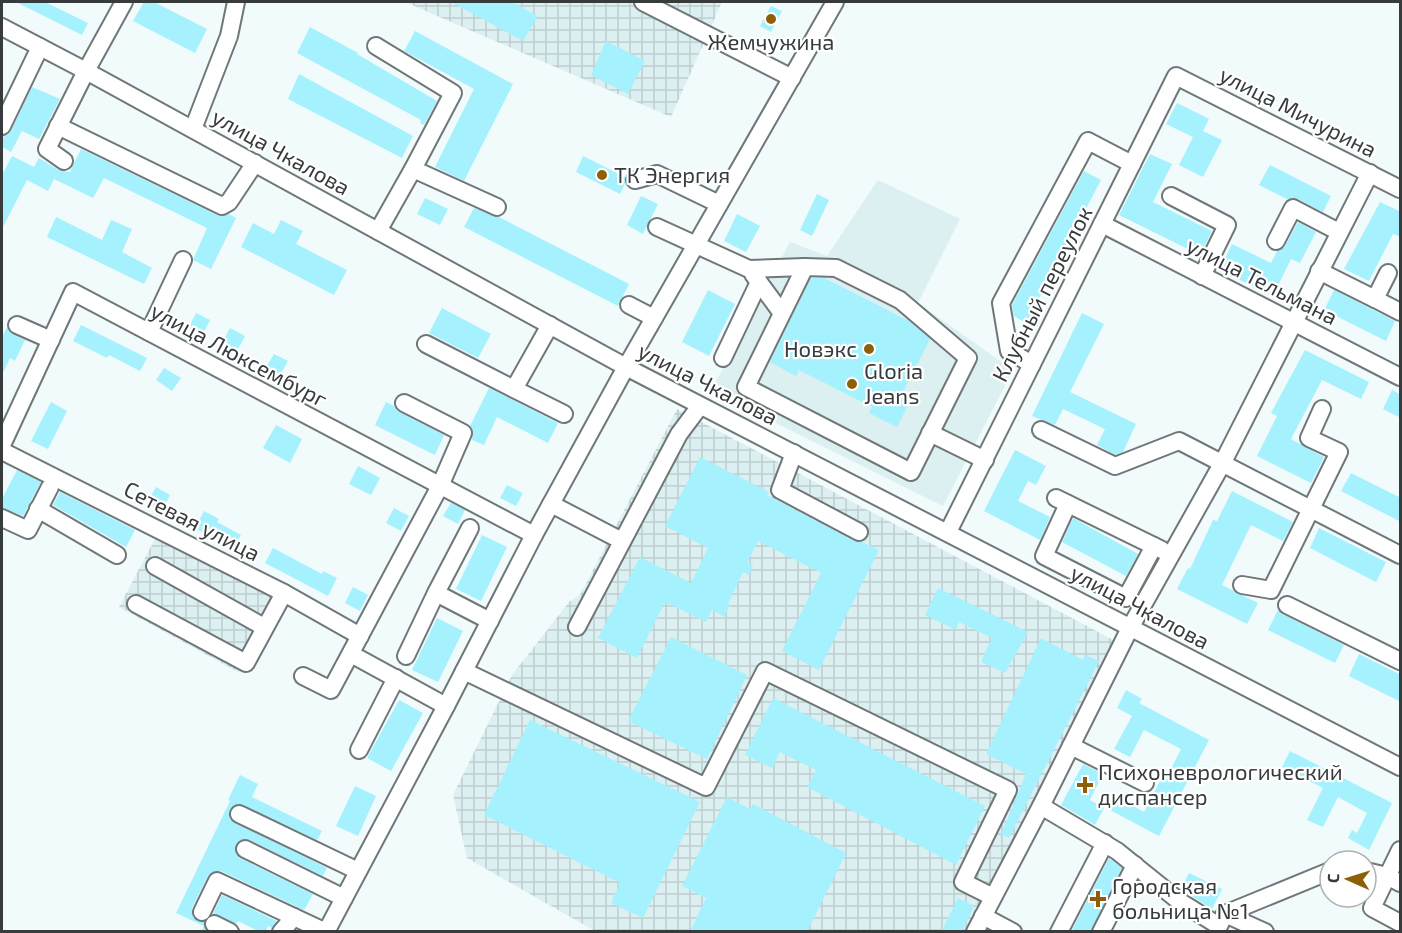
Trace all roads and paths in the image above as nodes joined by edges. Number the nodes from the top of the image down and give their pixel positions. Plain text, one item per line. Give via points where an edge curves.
1 (124, 2) edge
2 (236, 2) edge
3 (643, 2) edge
4 (835, 2) edge
5 (2, 27) edge
6 (376, 46) dead end
7 (40, 47) junction
8 (86, 71) junction
9 (1176, 76) joint
10 (792, 78) junction
11 (2, 126) edge
12 (58, 126) junction
13 (193, 129) junction
14 (64, 162) dead end
15 (255, 163) junction
16 (1132, 164) junction
17 (413, 169) junction
18 (1370, 173) junction
19 (635, 180) dead end
20 (1401, 189) edge
21 (1171, 196) dead end
22 (720, 204) junction
23 (497, 207) dead end
24 (1102, 224) junction
25 (657, 227) dead end
26 (378, 231) junction
27 (1339, 232) junction
28 (1276, 241) dead end
29 (696, 246) junction
30 (183, 260) dead end
31 (805, 267) junction
32 (1319, 271) junction
33 (1388, 273) dead end
34 (754, 276) junction
35 (1202, 276) junction
36 (1375, 299) junction
37 (628, 305) dead end
38 (781, 312) junction
39 (1401, 312) edge
40 (654, 318) junction
41 (1292, 322) junction
42 (17, 325) dead end
43 (550, 325) junction
44 (149, 332) junction
45 (51, 340) junction
46 (426, 344) dead end
47 (723, 358) dead end
48 (1032, 364) junction
49 (626, 367) junction
50 (1401, 377) edge
51 (514, 389) junction
52 (404, 403) dead end
53 (700, 406) junction
54 (1322, 409) dead end
55 (564, 414) dead end
56 (1041, 430) dead end
57 (930, 433) junction
58 (2, 444) edge
59 (794, 453) junction
60 (985, 460) junction
61 (1221, 464) junction
62 (440, 486) junction
63 (50, 487) dead end
64 (552, 504) junction
65 (38, 509) junction
66 (1310, 509) junction
67 (2, 518) edge
68 (470, 528) dead end
69 (859, 532) dead end
70 (948, 532) junction
71 (534, 535) junction
72 (622, 541) junction
73 (1154, 546) junction
74 (117, 555) dead end
75 (1171, 555) junction
76 (1401, 555) edge
77 (155, 566) dead end
78 (1242, 585) dead end
79 (284, 593) junction
80 (436, 593) junction
81 (136, 604) dead end
82 (1287, 605) dead end
83 (490, 621) junction
84 (264, 627) junction
85 (577, 627) dead end
86 (1130, 628) junction
87 (360, 636) junction
88 (351, 654) junction
89 (406, 656) dead end
90 (1401, 661) edge
91 (464, 671) junction
92 (303, 676) dead end
93 (396, 678) junction
94 (446, 706) junction
95 (1071, 746) junction
96 (358, 750) dead end
97 (1401, 767) edge
98 (1145, 783) dead end
99 (1041, 806) junction
100 (239, 814) dead end
101 (1104, 843) junction
102 (245, 849) dead end
103 (1401, 850) edge
104 (1135, 865) junction
105 (358, 871) junction
106 (1378, 874) edge
107 (1318, 876) edge
108 (1394, 879) edge
109 (993, 897) junction
110 (344, 898) junction
111 (984, 916) junction
112 (294, 917) junction
113 (1401, 923) edge
114 (1221, 924) edge
115 (230, 932) edge
116 (281, 932) edge
117 (326, 932) edge
118 (975, 932) edge
119 (1013, 932) edge
120 (1059, 932) edge
121 (1101, 932) edge
122 (1265, 932) edge

1 - 8 street
2 - 13 street via 229,36
3 - 10 street
4 - 10 street
5 - 7 street, улица Чкалова
6 - 17 street via 453,93
7 - 8 street, улица Чкалова
7 - 11 street
8 - 12 street
8 - 13 street, улица Чкалова
9 - 16 street, Клубный переулок
9 - 18 street, улица Мичурина
10 - 22 street
12 - 14 street via 46,149
12 - 15 street via 222,206 229,202
13 - 15 street, улица Чкалова
15 - 26 street, улица Чкалова
16 - 24 street, Клубный переулок
16 - 48 street via 1088,141 1001,303 1010,351
17 - 23 street
17 - 26 street
18 - 20 street, улица Мичурина
18 - 27 street
19 - 22 street via 657,174
21 - 35 street via 1227,225
22 - 29 street
24 - 35 street, улица Тельмана
24 - 48 street, Клубный переулок
25 - 29 street
26 - 43 street, улица Чкалова
27 - 28 street via 1293,208
27 - 32 street
29 - 34 street
29 - 40 street
30 - 44 street
31 - 34 street
31 - 38 street
31 - 57 street via 836,268 900,300 968,358
32 - 36 street
32 - 41 street
33 - 36 street
34 - 38 street
34 - 47 street
35 - 41 street, улица Тельмана
36 - 39 street
37 - 40 street
38 - 57 street via 746,387 911,472
40 - 49 street
41 - 50 street, улица Тельмана
41 - 61 street
42 - 45 street
43 - 49 street, улица Чкалова
43 - 51 street
44 - 45 street, улица Люксембург via 73,292
44 - 62 street, улица Люксембург
45 - 58 street, улица Люксембург
46 - 51 street
48 - 60 street, Клубный переулок
49 - 53 street, улица Чкалова
49 - 64 street
51 - 55 street
52 - 62 street via 463,433
53 - 59 street, улица Чкалова
53 - 72 street via 679,434
54 - 66 street via 1309,438 1339,452
56 - 61 street via 1114,466 1179,441
57 - 60 street
58 - 79 street, Сетевая улица
59 - 69 street via 780,490
59 - 70 street, улица Чкалова
60 - 70 street, Клубный переулок
61 - 66 street
61 - 75 street
62 - 71 street, улица Люксембург
62 - 87 street
63 - 65 street
64 - 71 street
64 - 72 street
65 - 67 street via 28,530
65 - 74 street
66 - 76 street
66 - 78 street via 1271,590
68 - 80 street
70 - 86 street, улица Чкалова
71 - 83 street
72 - 85 street
73 - 73 street via 1062,501 1044,556 1126,598
73 - 75 street
75 - 86 street
77 - 84 street
79 - 84 street
79 - 87 street, Сетевая улица
80 - 83 street
80 - 89 street
81 - 84 street via 246,663
82 - 90 street
83 - 91 street
86 - 95 street
86 - 97 street, улица Чкалова
87 - 88 street
88 - 92 street via 331,690
88 - 93 street
91 - 94 street
91 - 109 street via 706,787 765,671 1008,790 963,882
93 - 94 street
93 - 96 street
94 - 105 street
95 - 98 street
95 - 99 street
99 - 101 street
99 - 109 street
100 - 105 street
101 - 104 street
101 - 120 street
102 - 110 street
103 - 108 street
104 - 114 street via 1179,901
104 - 121 street
105 - 110 street
106 - 108 street
107 - 114 street via 1246,904
108 - 113 street via 1372,908
109 - 111 street
110 - 117 street
111 - 118 street
111 - 119 street
112 - 115 street via 217,881 208,918
112 - 116 street
112 - 117 street
114 - 122 street

